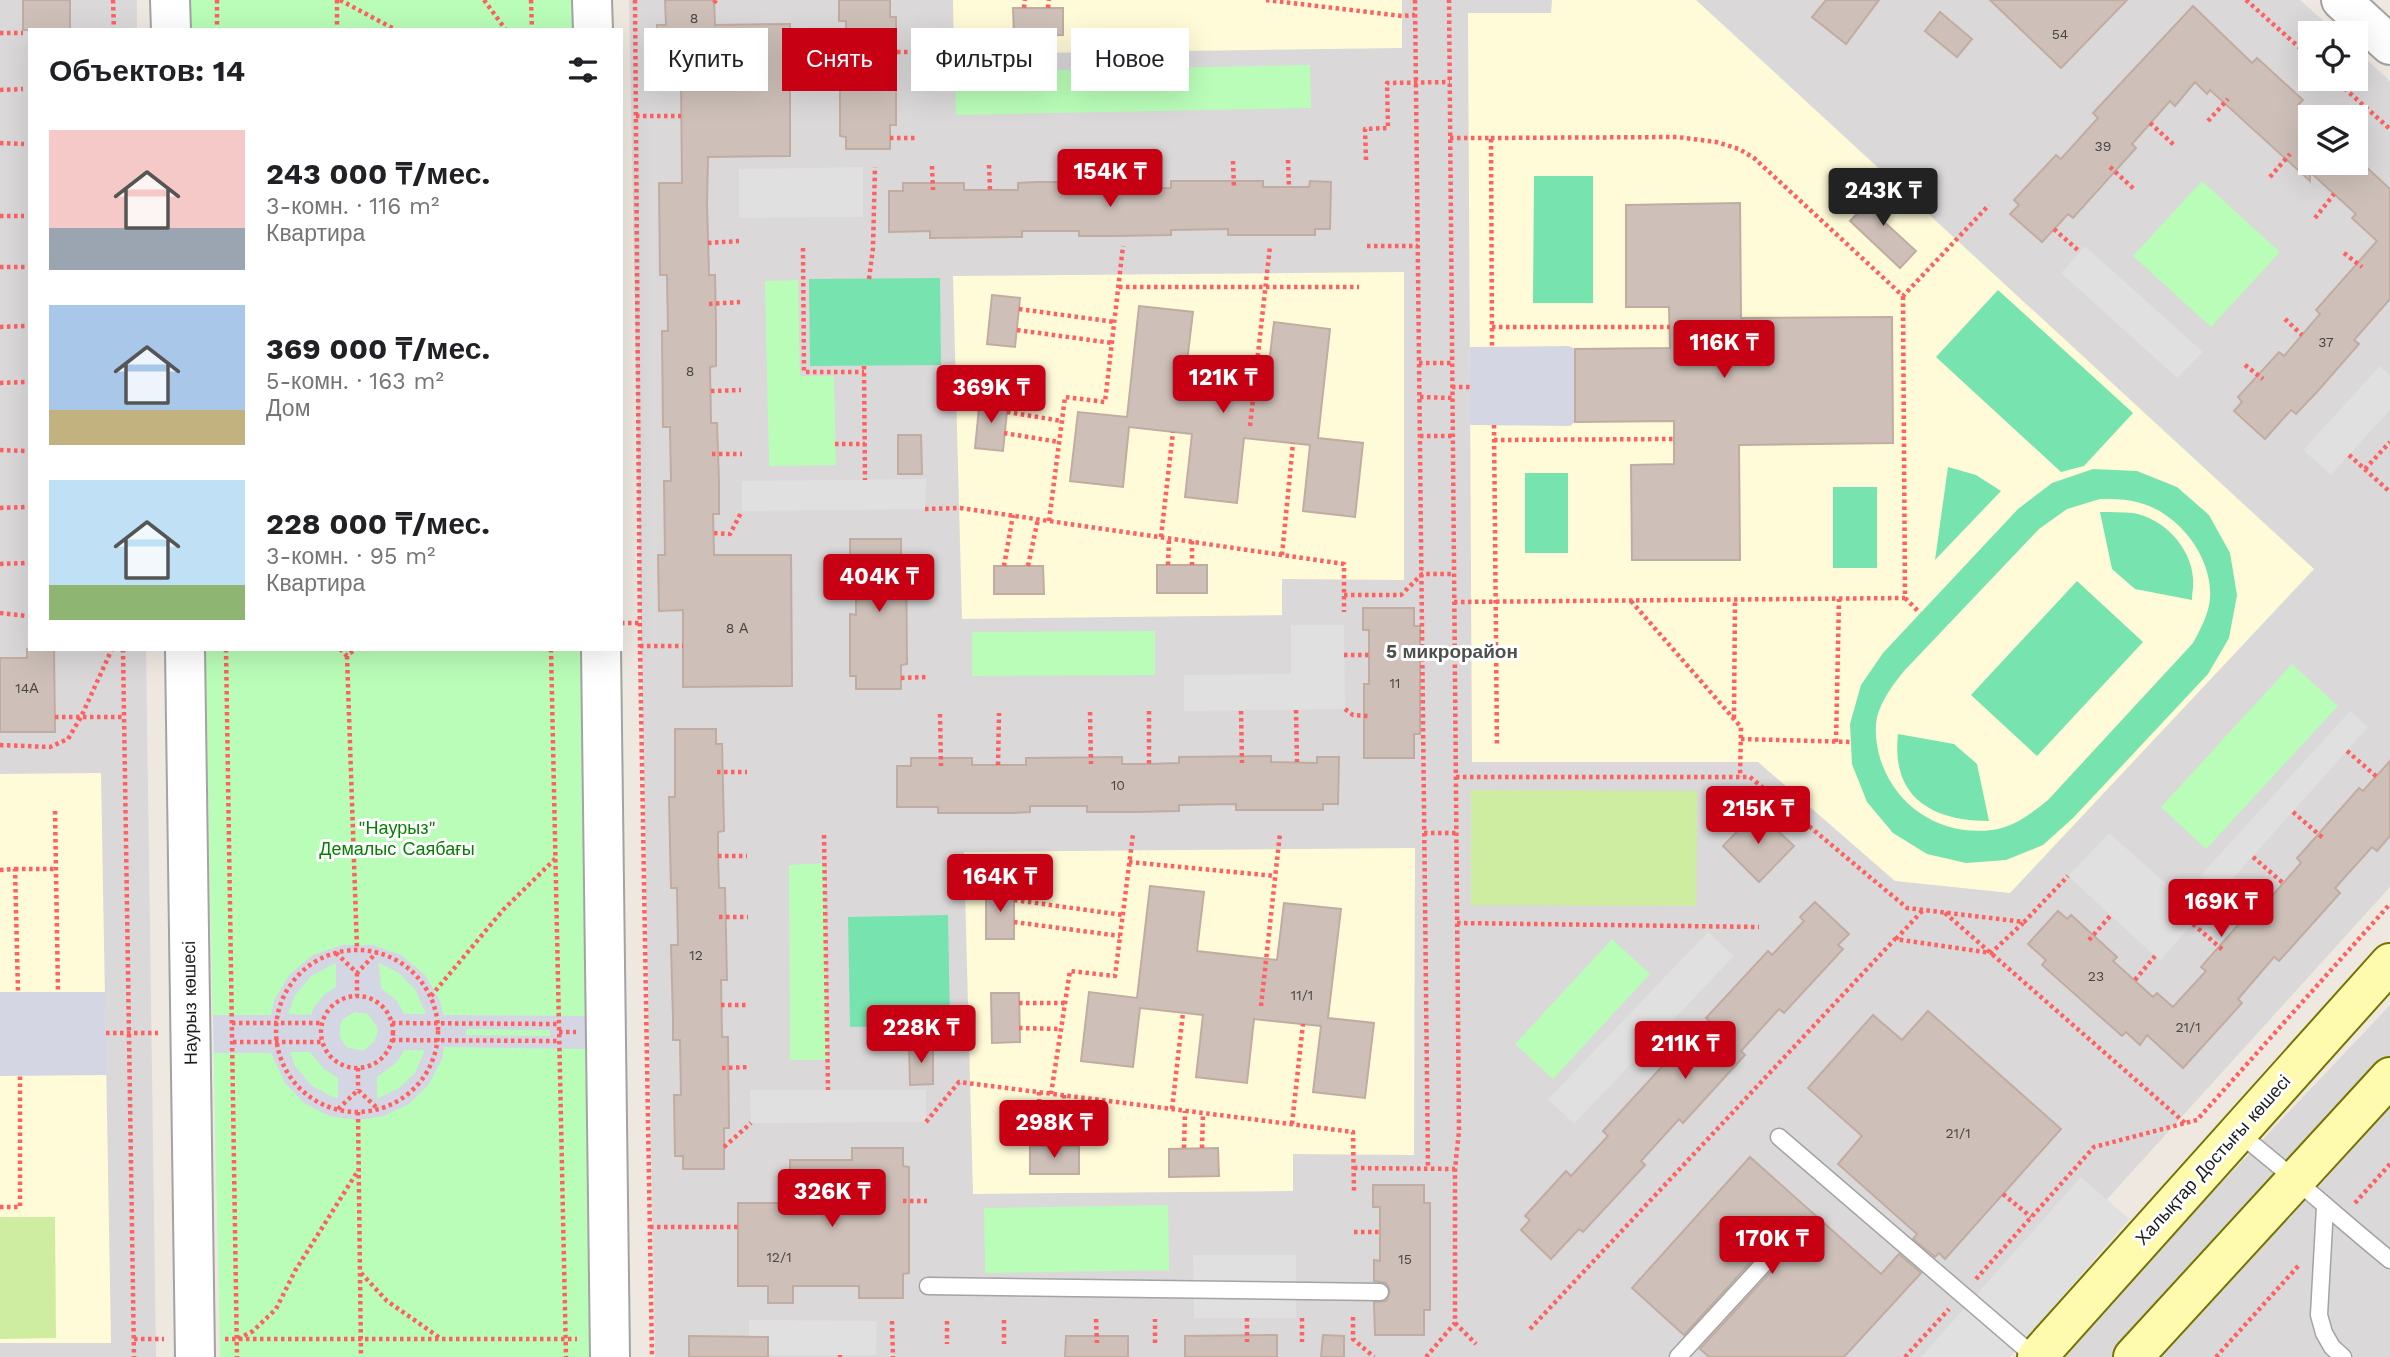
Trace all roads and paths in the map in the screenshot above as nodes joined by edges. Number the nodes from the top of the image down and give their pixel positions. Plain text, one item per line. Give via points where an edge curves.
1 (113, 0) edge
2 (170, 0) edge
3 (217, 0) edge
4 (338, 0) edge
5 (484, 0) edge
6 (531, 0) edge
7 (592, 0) edge
8 (635, 0) edge
9 (1025, 0) edge
10 (1049, 0) edge
11 (1266, 0) edge
12 (1273, 0) edge
13 (1415, 0) edge
14 (1449, 0) edge
15 (2246, 0) edge
16 (2341, 0) edge
17 (1024, 8) dead end
18 (1048, 8) dead end
19 (1415, 15) junction
20 (114, 28) edge
21 (171, 28) edge
22 (217, 28) edge
23 (337, 28) edge
24 (392, 28) edge
25 (505, 28) edge
26 (532, 28) edge
27 (593, 28) edge
28 (0, 33) edge
29 (23, 33) dead end
30 (2390, 45) edge
31 (2298, 47) edge
32 (1450, 82) junction
33 (1416, 83) junction
34 (23, 89) dead end
35 (0, 90) edge
36 (2347, 91) edge
37 (2228, 99) dead end
38 (636, 116) junction
39 (681, 116) dead end
40 (2208, 121) dead end
41 (2150, 123) dead end
42 (2390, 129) edge
43 (890, 138) dead end
44 (915, 138) dead end
45 (1450, 138) junction
46 (1491, 138) junction
47 (0, 143) edge
48 (24, 144) dead end
49 (2174, 145) dead end
50 (2290, 154) dead end
51 (1288, 160) dead end
52 (1366, 160) dead end
53 (1233, 161) dead end
54 (1140, 163) dead end
55 (1082, 164) dead end
56 (989, 165) dead end
57 (932, 166) dead end
58 (875, 167) dead end
59 (2110, 167) dead end
60 (2270, 177) dead end
61 (1289, 187) dead end
62 (1234, 188) dead end
63 (1083, 189) dead end
64 (1142, 189) dead end
65 (933, 190) dead end
66 (990, 190) dead end
67 (2135, 190) dead end
68 (2334, 194) dead end
69 (1989, 205) dead end
70 (0, 216) edge
71 (24, 216) dead end
72 (2315, 218) dead end
73 (2054, 229) dead end
74 (740, 242) dead end
75 (708, 243) dead end
76 (1123, 246) dead end
77 (1270, 246) dead end
78 (1367, 246) dead end
79 (1418, 246) junction
80 (803, 248) dead end
81 (2080, 252) dead end
82 (2344, 253) dead end
83 (0, 267) edge
84 (24, 267) dead end
85 (2362, 267) dead end
86 (869, 279) dead end
87 (1119, 286) junction
88 (1266, 286) junction
89 (1359, 286) dead end
90 (1903, 296) junction
91 (740, 302) dead end
92 (709, 304) dead end
93 (1019, 309) dead end
94 (2285, 319) dead end
95 (1115, 321) junction
96 (25, 326) dead end
97 (0, 327) edge
98 (1492, 327) junction
99 (1670, 327) dead end
100 (1017, 330) dead end
101 (2302, 335) dead end
102 (1112, 343) junction
103 (1492, 346) dead end
104 (1419, 363) junction
105 (1452, 363) junction
106 (2245, 365) dead end
107 (2263, 379) dead end
108 (25, 382) dead end
109 (0, 383) edge
110 (1452, 387) junction
111 (1471, 387) dead end
112 (741, 390) dead end
113 (711, 391) dead end
114 (1420, 397) junction
115 (1453, 398) junction
116 (1007, 412) dead end
117 (1062, 421) junction
118 (1494, 425) dead end
119 (1251, 426) dead end
120 (1173, 432) dead end
121 (1004, 433) dead end
122 (1420, 436) junction
123 (1453, 436) junction
124 (1674, 439) dead end
125 (1494, 440) junction
126 (1059, 442) junction
127 (2390, 442) edge
128 (1293, 443) dead end
129 (835, 444) dead end
130 (864, 444) junction
131 (0, 450) edge
132 (26, 451) dead end
133 (712, 454) dead end
134 (742, 454) dead end
135 (2349, 455) dead end
136 (2365, 469) junction
137 (865, 480) dead end
138 (2390, 492) edge
139 (26, 507) dead end
140 (0, 508) edge
141 (925, 509) dead end
142 (742, 511) dead end
143 (1013, 515) junction
144 (1038, 519) junction
145 (1049, 521) junction
146 (714, 533) dead end
147 (1161, 537) junction
148 (1169, 538) junction
149 (1192, 541) junction
150 (1282, 555) junction
151 (26, 563) dead end
152 (0, 564) edge
153 (1168, 565) dead end
154 (1192, 565) dead end
155 (1004, 566) dead end
156 (1028, 566) dead end
157 (1422, 574) junction
158 (1454, 574) junction
159 (925, 590) dead end
160 (901, 591) dead end
161 (1344, 596) junction
162 (1905, 598) junction
163 (1839, 599) junction
164 (1631, 600) junction
165 (1735, 600) junction
166 (1495, 601) junction
167 (1454, 602) junction
168 (0, 612) edge
169 (1344, 612) dead end
170 (1920, 613) dead end
171 (27, 616) dead end
172 (623, 622) edge
173 (639, 623) junction
174 (640, 646) junction
175 (683, 646) dead end
176 (111, 651) edge
177 (123, 651) edge
178 (185, 651) edge
179 (226, 651) edge
180 (342, 651) edge
181 (353, 651) edge
182 (551, 651) edge
183 (601, 651) edge
184 (1344, 655) dead end
185 (1370, 655) dead end
186 (347, 656) junction
187 (926, 677) dead end
188 (901, 678) dead end
189 (1345, 709) dead end
190 (1241, 710) dead end
191 (1296, 710) dead end
192 (1090, 712) dead end
193 (1149, 712) dead end
194 (999, 713) dead end
195 (940, 714) dead end
196 (124, 716) junction
197 (1370, 716) dead end
198 (55, 717) dead end
199 (81, 717) junction
200 (1734, 718) junction
201 (1741, 739) junction
202 (1836, 742) junction
203 (1852, 742) dead end
204 (0, 745) edge
205 (1497, 747) dead end
206 (2347, 751) dead end
207 (1297, 762) dead end
208 (1242, 763) dead end
209 (1091, 764) dead end
210 (1149, 764) dead end
211 (998, 765) dead end
212 (941, 766) dead end
213 (717, 772) dead end
214 (747, 772) dead end
215 (1740, 777) junction
216 (2377, 777) dead end
217 (1456, 778) junction
218 (55, 811) dead end
219 (2293, 812) dead end
220 (1424, 832) junction
221 (1457, 832) junction
222 (1280, 833) dead end
223 (1133, 834) dead end
224 (824, 835) dead end
225 (2323, 838) dead end
226 (718, 856) dead end
227 (747, 856) dead end
228 (2253, 857) dead end
229 (556, 858) junction
230 (1129, 862) junction
231 (15, 869) junction
232 (56, 869) junction
233 (0, 870) edge
234 (1275, 876) junction
235 (2068, 876) dead end
236 (2283, 884) dead end
237 (1014, 900) dead end
238 (2390, 904) edge
239 (1923, 910) junction
240 (1945, 912) junction
241 (1123, 915) junction
242 (2111, 915) dead end
243 (719, 917) dead end
244 (748, 917) dead end
245 (1014, 922) dead end
246 (2024, 922) junction
247 (1457, 923) junction
248 (2193, 924) dead end
249 (1759, 927) dead end
250 (1120, 936) junction
251 (1895, 939) junction
252 (2089, 940) dead end
253 (357, 948) junction
254 (2224, 951) dead end
255 (335, 952) junction
256 (378, 952) junction
257 (1991, 953) junction
258 (2155, 956) dead end
259 (2390, 963) edge
260 (357, 973) junction
261 (2134, 980) dead end
262 (18, 992) dead end
263 (58, 992) dead end
264 (357, 996) junction
265 (431, 996) junction
266 (1019, 1003) dead end
267 (1065, 1003) junction
268 (721, 1004) dead end
269 (749, 1004) dead end
270 (1261, 1006) dead end
271 (1183, 1013) dead end
272 (232, 1023) junction
273 (276, 1023) junction
274 (323, 1023) junction
275 (392, 1023) junction
276 (438, 1023) junction
277 (559, 1024) junction
278 (1303, 1024) dead end
279 (1019, 1028) dead end
280 (1061, 1029) junction
281 (106, 1033) dead end
282 (129, 1033) junction
283 (392, 1040) junction
284 (438, 1040) junction
285 (559, 1041) junction
286 (233, 1042) junction
287 (276, 1042) junction
288 (323, 1042) junction
289 (750, 1067) dead end
290 (358, 1068) junction
291 (722, 1068) dead end
292 (20, 1076) dead end
293 (2390, 1077) edge
294 (358, 1090) junction
295 (828, 1090) dead end
296 (1039, 1092) junction
297 (1051, 1094) junction
298 (1064, 1095) junction
299 (338, 1109) junction
300 (1172, 1109) junction
301 (378, 1110) junction
302 (1185, 1111) junction
303 (358, 1112) junction
304 (1203, 1113) junction
305 (926, 1122) dead end
306 (751, 1123) dead end
307 (2185, 1123) junction
308 (1292, 1124) junction
309 (2237, 1132) junction
310 (1779, 1137) dead end
311 (1040, 1146) dead end
312 (1064, 1146) dead end
313 (724, 1147) dead end
314 (1184, 1148) dead end
315 (1202, 1148) dead end
316 (359, 1168) junction
317 (1354, 1168) junction
318 (1428, 1169) junction
319 (1455, 1169) junction
320 (2296, 1178) junction
321 (1354, 1192) dead end
322 (2003, 1194) dead end
323 (903, 1201) dead end
324 (927, 1201) dead end
325 (0, 1207) edge
326 (2325, 1207) junction
327 (2031, 1217) junction
328 (650, 1227) junction
329 (738, 1227) dead end
330 (1354, 1232) dead end
331 (1380, 1232) dead end
332 (1769, 1258) dead end
333 (2390, 1259) edge
334 (360, 1273) junction
335 (928, 1286) dead end
336 (1380, 1292) dead end
337 (1963, 1294) junction
338 (1353, 1317) dead end
339 (1247, 1318) dead end
340 (1302, 1318) dead end
341 (1096, 1319) dead end
342 (1156, 1319) dead end
343 (1004, 1320) dead end
344 (892, 1321) dead end
345 (947, 1321) dead end
346 (1455, 1324) junction
347 (1530, 1329) dead end
348 (652, 1338) junction
349 (134, 1339) junction
350 (237, 1339) junction
351 (361, 1339) junction
352 (441, 1339) junction
353 (566, 1339) junction
354 (1247, 1342) dead end
355 (1302, 1342) dead end
356 (1097, 1343) dead end
357 (1155, 1343) dead end
358 (947, 1344) dead end
359 (1004, 1344) dead end
360 (1476, 1344) dead end
361 (195, 1348) edge
362 (610, 1348) edge
363 (134, 1357) edge
364 (237, 1357) edge
365 (361, 1357) edge
366 (566, 1357) edge
367 (652, 1357) edge
368 (893, 1357) edge
369 (1374, 1357) edge
370 (1426, 1357) edge
371 (1678, 1357) edge
372 (1905, 1357) edge
373 (2036, 1357) edge
374 (2133, 1357) edge
375 (2343, 1357) edge

1 - 20 path
2 - 21 street
3 - 22 path
4 - 23 path
4 - 24 path
5 - 25 path
6 - 26 path
7 - 27 street
8 - 38 path
9 - 17 path
10 - 18 path
11 - 12 path
12 - 19 path
13 - 19 path
14 - 32 path
15 - 31 path
16 - 30 street
19 - 33 path
28 - 29 path
32 - 33 path
32 - 45 path
33 - 52 path via 1387,83 1388,128 1366,129
33 - 79 path
34 - 35 path
36 - 42 path
37 - 40 path
38 - 39 path
38 - 173 path
41 - 49 path
43 - 44 path
45 - 46 path
45 - 105 path
46 - 90 path via 1677,137 1739,149 1768,170
46 - 98 path
47 - 48 path
50 - 60 path
51 - 61 path
53 - 62 path
54 - 64 path
55 - 63 path
56 - 66 path
57 - 65 path
58 - 86 path
59 - 67 path
68 - 72 path
69 - 90 path
70 - 71 path
73 - 81 path
74 - 75 path
76 - 87 path
77 - 88 path
78 - 79 path
79 - 104 path
80 - 130 path via 804,372 864,369
82 - 85 path
83 - 84 path
87 - 88 path
87 - 95 path
88 - 89 path
88 - 119 path
90 - 162 path
91 - 92 path
93 - 95 path
94 - 101 path
95 - 102 path
96 - 97 path
98 - 99 path
98 - 103 path
100 - 102 path
102 - 117 path via 1105,402 1065,397
104 - 105 path
104 - 114 path
105 - 110 path
106 - 107 path
108 - 109 path
110 - 111 path
110 - 115 path
112 - 113 path
114 - 115 path
114 - 122 path
115 - 123 path
116 - 117 path
117 - 126 path
118 - 125 path
120 - 147 path
121 - 126 path
122 - 123 path
122 - 157 path
123 - 158 path
124 - 125 path
125 - 166 path
126 - 145 path
127 - 136 path
128 - 150 path
129 - 130 path
130 - 137 path
131 - 132 path
133 - 134 path
135 - 136 path
136 - 138 path
139 - 140 path
141 - 143 path
142 - 146 path via 730,534
143 - 144 path
143 - 155 path
144 - 145 path
144 - 156 path
145 - 147 path
147 - 148 path
148 - 149 path
148 - 153 path
149 - 150 path
149 - 154 path
150 - 161 path via 1344,564
151 - 152 path
157 - 158 path
157 - 161 path via 1401,594
157 - 220 path
158 - 167 path
159 - 160 path
161 - 169 path
162 - 163 path
162 - 170 path
163 - 165 path
163 - 202 path
164 - 165 path
164 - 166 path
164 - 200 path
165 - 200 path
166 - 167 path
166 - 205 path
167 - 217 path
168 - 171 path
172 - 173 path
173 - 174 path
174 - 175 path
174 - 328 path
176 - 199 path
177 - 196 path
178 - 361 street, Наурыз көшесі
179 - 272 path
180 - 186 path
181 - 186 path
182 - 229 path
183 - 362 street
184 - 185 path
186 - 253 path
187 - 188 path
189 - 197 path via 1353,715
190 - 208 path
191 - 207 path
192 - 209 path
193 - 210 path
194 - 211 path
195 - 212 path
196 - 199 path
196 - 282 path
198 - 199 path
199 - 204 path via 68,739 50,747
200 - 201 path via 1741,726
201 - 202 path
201 - 215 path
202 - 203 path
206 - 216 path
213 - 214 path
215 - 217 path
215 - 239 path via 1750,776 1907,908
217 - 221 path
218 - 232 path
219 - 225 path
220 - 221 path
220 - 318 path
221 - 247 path
222 - 234 path
223 - 230 path
224 - 295 path
226 - 227 path
228 - 236 path
229 - 265 path via 503,910
229 - 277 path
230 - 234 path
230 - 241 path
231 - 232 path
231 - 233 path
231 - 262 path
232 - 263 path
234 - 270 path
235 - 246 path
237 - 241 path
238 - 307 path via 2197,1120
239 - 240 path
239 - 251 path
240 - 246 path
240 - 257 path
241 - 250 path
242 - 252 path
243 - 244 path
245 - 250 path
246 - 257 path
247 - 249 path
247 - 319 path via 1459,1132
248 - 254 path
250 - 267 path via 1115,976 1070,971
251 - 257 path
251 - 347 path
253 - 255 path
253 - 256 path
255 - 260 path
255 - 273 path via 304,968 286,989
256 - 260 path
256 - 265 path via 406,964
257 - 307 path
258 - 261 path
259 - 309 main road, Халықтар Достығы көшесі
260 - 264 path
264 - 274 path via 333,1005
264 - 275 path via 377,1002
265 - 276 path
266 - 267 path
267 - 280 path
268 - 269 path
271 - 300 path
272 - 273 path
272 - 286 path
273 - 274 path
273 - 287 path
274 - 288 path
275 - 276 path
275 - 283 path
276 - 277 path
276 - 284 path
277 - 285 path
278 - 308 path
279 - 280 path
280 - 297 path
281 - 282 path
282 - 349 path
283 - 284 path
283 - 290 path via 379,1060
284 - 285 path
284 - 301 path via 423,1080 405,1098
285 - 353 path
286 - 287 path
286 - 350 path
287 - 288 path
287 - 299 path via 285,1071 303,1093
288 - 290 path via 335,1060
289 - 291 path
290 - 294 path
292 - 325 path via 20,1207
293 - 320 main road
294 - 299 path
294 - 301 path
296 - 297 path
296 - 305 path via 959,1082
296 - 311 path
297 - 298 path
298 - 300 path
298 - 312 path
299 - 303 path
300 - 302 path
301 - 303 path
302 - 304 path
302 - 314 path
303 - 316 path
304 - 308 path
304 - 315 path
306 - 313 path
307 - 327 path via 2094,1147
308 - 317 path via 1353,1132
309 - 320 lane
309 - 373 main road, Халықтар Достығы көшесі
310 - 337 lane
316 - 334 path
316 - 350 path via 276,1309
317 - 318 path
317 - 321 path
318 - 319 path
319 - 346 path
320 - 326 lane
320 - 374 main road
322 - 327 path
323 - 324 path
326 - 333 lane
326 - 375 lane via 2319,1315 2324,1333
327 - 337 path
328 - 329 path
328 - 348 path
330 - 331 path
332 - 371 lane
334 - 351 path
334 - 352 path via 387,1301
335 - 336 lane
337 - 372 path
337 - 373 lane
338 - 369 path via 1353,1339
339 - 354 path
340 - 355 path
341 - 356 path
342 - 357 path
343 - 359 path
344 - 368 path
345 - 358 path
346 - 360 path
346 - 370 path
348 - 362 path
348 - 367 path
349 - 361 path
349 - 363 path
350 - 351 path
350 - 361 path
350 - 364 path
351 - 352 path
351 - 365 path
352 - 353 path
353 - 362 path
353 - 366 path

